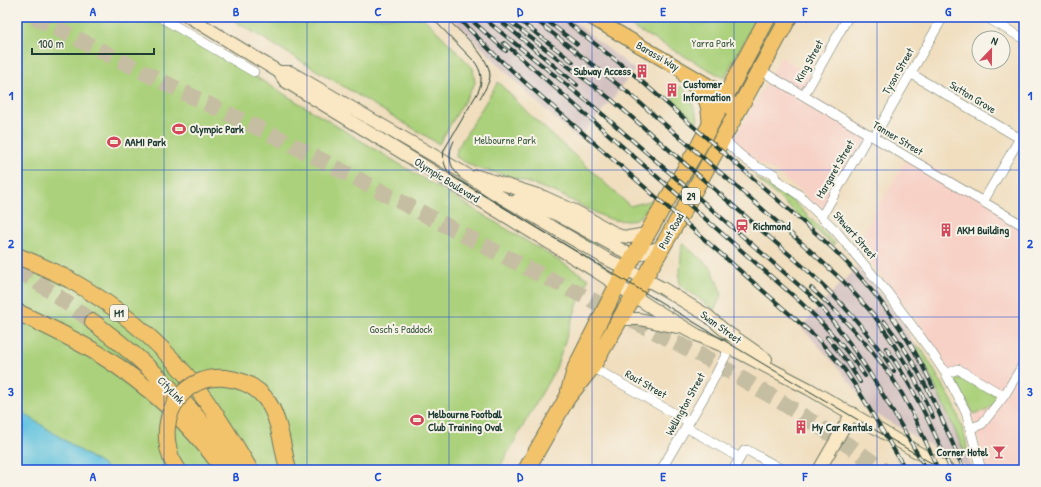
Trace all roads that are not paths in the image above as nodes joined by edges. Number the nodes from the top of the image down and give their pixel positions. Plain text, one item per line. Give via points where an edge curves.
1 (160, 17) edge
2 (189, 17) edge
3 (591, 17) edge
4 (768, 17) edge
5 (789, 17) edge
6 (848, 17) edge
7 (943, 17) edge
8 (986, 17) edge
9 (1024, 39) edge
10 (679, 68) junction
11 (760, 70) junction
12 (254, 72) dead end
13 (280, 72) junction
14 (910, 73) junction
15 (804, 95) junction
16 (726, 96) junction
17 (734, 117) junction
18 (710, 126) junction
19 (871, 136) junction
20 (1023, 137) edge
21 (723, 139) junction
22 (464, 173) junction
23 (448, 180) junction
24 (511, 186) junction
25 (496, 194) junction
26 (983, 202) junction
27 (494, 209) junction
28 (822, 216) junction
29 (1024, 226) edge
30 (646, 234) junction
31 (661, 247) junction
32 (634, 255) junction
33 (17, 256) edge
34 (626, 269) junction
35 (644, 278) junction
36 (618, 284) junction
37 (634, 295) junction
38 (17, 312) edge
39 (619, 319) junction
40 (93, 322) tunnel mouth
41 (691, 332) junction
42 (730, 349) junction
43 (1024, 363) edge
44 (592, 367) junction
45 (946, 374) junction
46 (813, 391) junction
47 (1004, 396) junction
48 (567, 398) junction
49 (852, 414) junction
50 (687, 425) junction
51 (971, 428) junction
52 (740, 458) junction
53 (178, 470) edge
54 (224, 470) edge
55 (235, 470) edge
56 (250, 470) edge
57 (288, 470) edge
58 (526, 470) edge
59 (661, 470) edge
60 (733, 470) edge
61 (783, 470) edge
62 (819, 470) edge
63 (948, 470) edge
64 (981, 470) edge

1 - 12 street
2 - 13 main road, Olympic Boulevard
3 - 10 main road, Barassi Way
4 - 16 highway, Punt Road / 29
5 - 11 highway, Punt Road / 29
6 - 15 street, King Street
7 - 14 street, Tyson Street
8 - 9 street
10 - 16 main road, Barassi Way
10 - 18 main road via 704,98 708,106
11 - 15 street, Tanner Street
11 - 17 highway, Punt Road / 29
13 - 22 main road, Olympic Boulevard via 290,72
13 - 23 main road, Olympic Boulevard via 285,81
14 - 19 street, Tyson Street
14 - 20 street, Sutton Grove
15 - 19 street, Tanner Street
16 - 17 main road via 732,106
16 - 18 highway, Punt Road / 29
17 - 21 highway, Punt Road / 29
18 - 30 highway, Punt Road / 29
19 - 26 street, Tanner Street
19 - 28 street, Margaret Street
20 - 26 street
21 - 28 street, Stewart Street via 745,160 774,174 775,179 799,195
21 - 31 highway, Punt Road / 29
22 - 24 main road
22 - 25 main road, Olympic Boulevard
23 - 25 main road
23 - 27 main road, Olympic Boulevard
24 - 25 main road
24 - 30 main road via 553,200 620,236
25 - 27 main road via 493,201
25 - 32 main road via 558,215 624,252
25 - 34 main road, Olympic Boulevard
26 - 29 street, Tanner Street
27 - 36 main road, Olympic Boulevard
28 - 45 street, Stewart Street via 887,292
30 - 32 highway, Punt Road / 29
31 - 32 main road
31 - 35 highway, Punt Road / 29
32 - 34 highway, Punt Road / 29
33 - 56 highway, M1 via 92,293 131,321 187,376
34 - 35 main road, Swan Street
34 - 36 highway, Punt Road / 29
35 - 37 highway, Punt Road / 29
35 - 46 main road, Swan Street via 708,316 730,335
36 - 37 main road, Swan Street
36 - 48 highway, Punt Road / 29 via 576,367
37 - 39 highway, Punt Road / 29
37 - 41 main road, Swan Street
38 - 54 highway via 77,342 137,381 200,439
39 - 41 main road via 640,319
39 - 44 highway, Punt Road / 29
40 - 55 highway, CityLink / M1 via 172,389 203,424
41 - 42 main road, Swan Street
42 - 46 main road, Swan Street
42 - 50 street, Wellington Street
43 - 47 street
44 - 48 highway, Punt Road / 29
44 - 50 street, Rout Street
45 - 47 street via 958,369
45 - 51 street, Stewart Street via 966,412
46 - 49 main road, Swan Street
47 - 51 street via 982,424
48 - 58 highway, Punt Road / 29
49 - 62 main road
49 - 63 main road, Swan Street
50 - 52 street, Rout Street
50 - 59 street, Wellington Street
51 - 64 street, Stewart Street
52 - 60 street
52 - 61 street via 747,450
53 - 57 highway, bridge via 171,458 167,438 167,423 172,409 190,387 213,378 247,383 268,400 275,417

